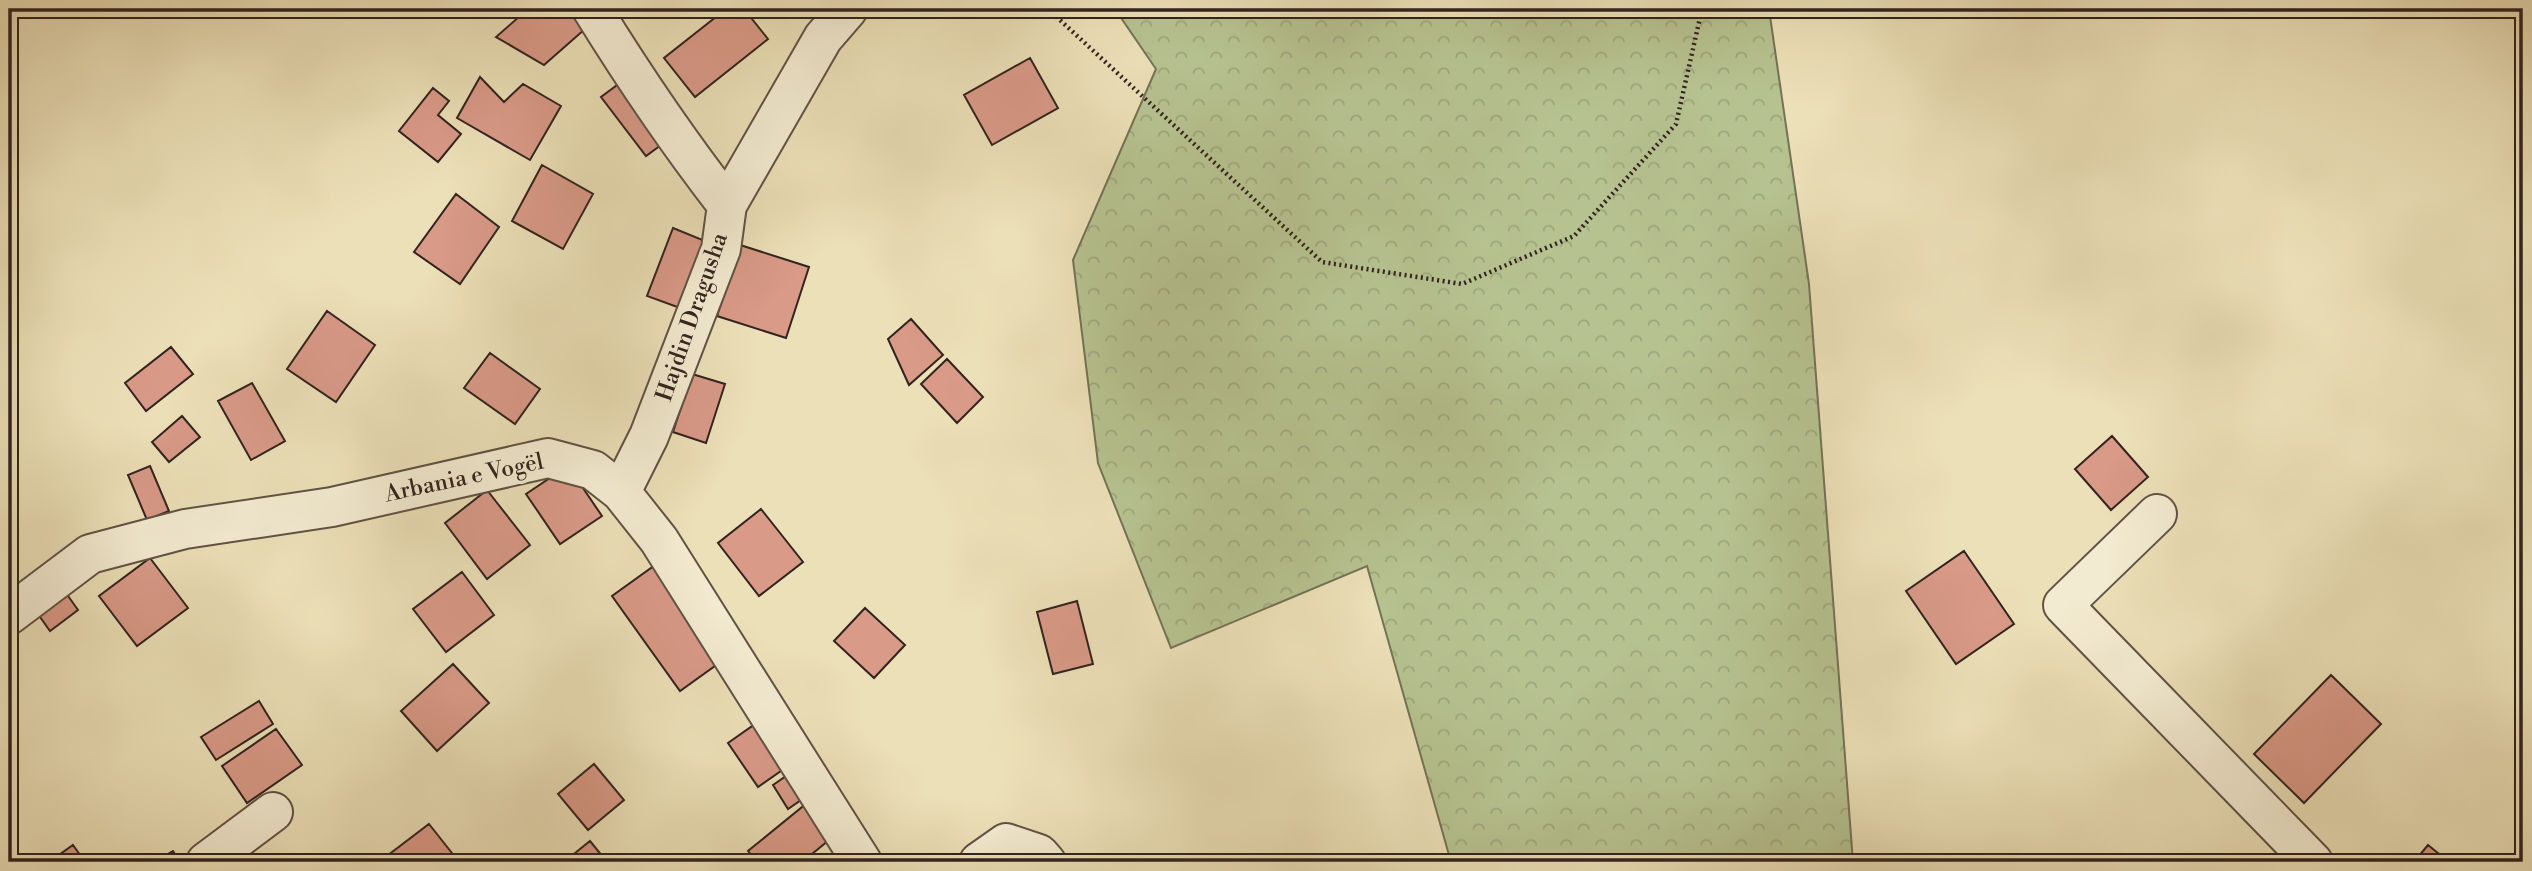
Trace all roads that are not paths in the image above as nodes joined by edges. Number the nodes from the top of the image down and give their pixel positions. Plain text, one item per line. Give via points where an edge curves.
1 (592, 9) edge
2 (848, 9) edge
3 (727, 205) junction
4 (621, 492) junction
5 (2157, 514) dead end
6 (9, 615) edge
7 (273, 812) dead end
8 (206, 862) edge
9 (862, 862) edge
10 (979, 862) edge
11 (1046, 862) edge
12 (2313, 862) edge

1 - 3 street, Hajdin Dragusha via 635,78
2 - 3 street via 823,38
3 - 4 street, Hajdin Dragusha via 721,249 649,436
4 - 6 street, Arbania e Vogël via 593,470 548,458 332,507 185,528 90,554
4 - 9 street, Arbania e Vogël via 659,540
5 - 12 street via 2063,605
7 - 8 street
10 - 11 street via 1006,843 1039,854

